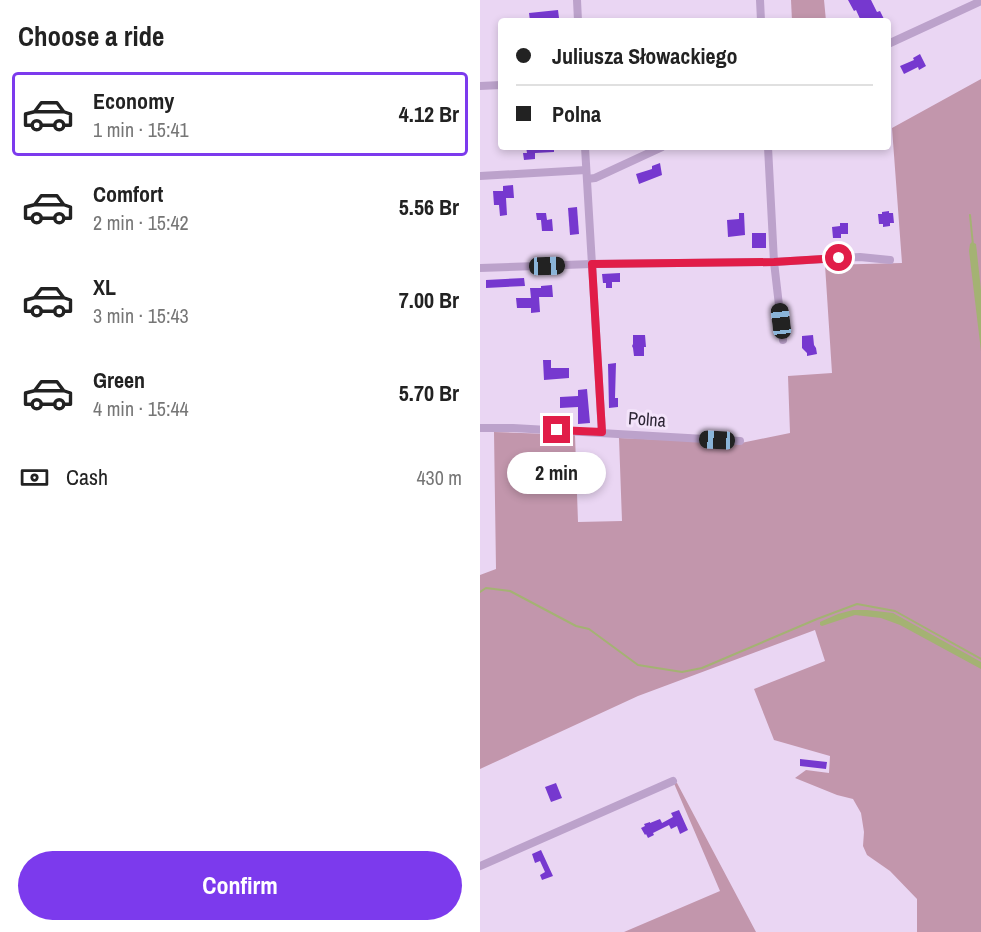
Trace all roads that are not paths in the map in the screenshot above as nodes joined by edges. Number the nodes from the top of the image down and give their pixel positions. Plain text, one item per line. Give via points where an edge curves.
1 (577, 0) edge
2 (760, 0) edge
3 (981, 1) edge
4 (578, 18) edge
5 (761, 18) edge
6 (891, 43) edge
7 (498, 85) edge
8 (480, 86) edge
9 (585, 150) edge
10 (656, 150) edge
11 (768, 150) edge
12 (587, 175) junction
13 (480, 176) edge
14 (890, 260) dead end
15 (774, 262) junction
16 (592, 264) junction
17 (480, 268) edge
18 (783, 340) dead end
19 (480, 428) edge
20 (602, 432) junction
21 (740, 441) dead end
22 (673, 781) dead end
23 (480, 866) edge

1 - 4 street
2 - 5 street
3 - 6 street
7 - 8 street
9 - 12 street
10 - 12 street via 595,178
11 - 15 street
12 - 13 street
12 - 16 street
14 - 15 street via 860,257
15 - 16 street
15 - 18 street
16 - 17 street
16 - 20 street
19 - 20 street, Polna
20 - 21 street, Polna
22 - 23 street

